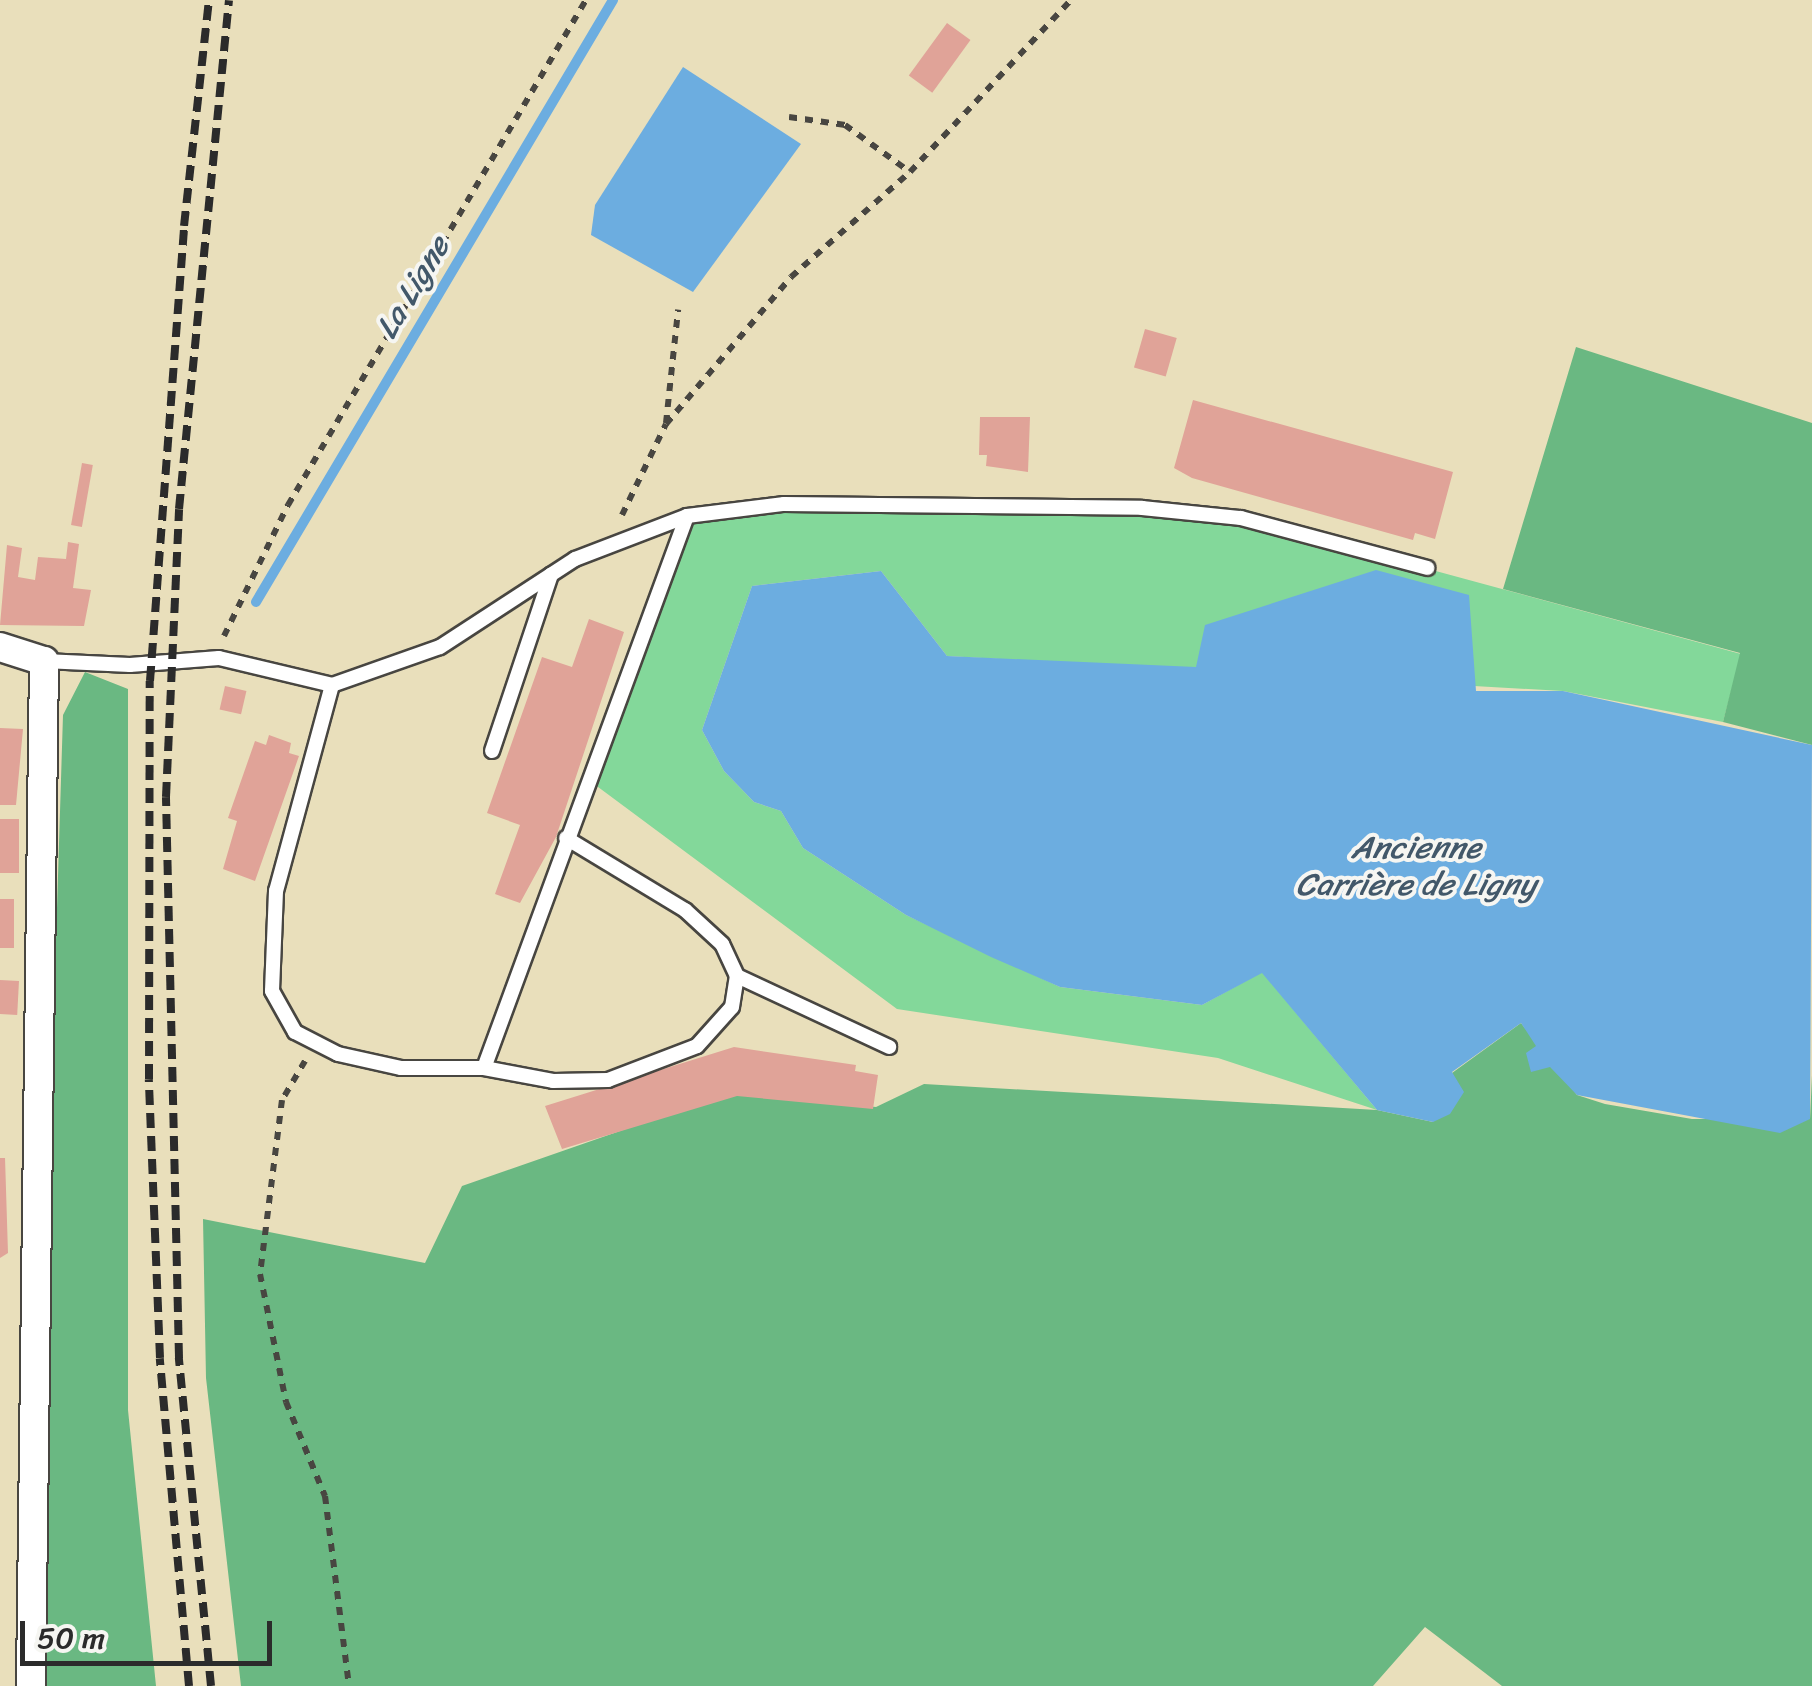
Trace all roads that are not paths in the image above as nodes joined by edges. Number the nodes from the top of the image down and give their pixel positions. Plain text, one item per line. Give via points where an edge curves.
1 (686, 516) junction
2 (1427, 568) dead end
3 (551, 575) junction
4 (0, 647) edge
5 (44, 660) junction
6 (332, 685) junction
7 (492, 751) dead end
8 (566, 838) junction
9 (737, 976) junction
10 (889, 1047) dead end
11 (484, 1068) junction
12 (31, 1686) edge

1 - 2 lane via 784,504 1142,508 1241,518
1 - 3 lane
1 - 8 lane
3 - 6 lane via 440,647
3 - 7 lane
4 - 5 street
5 - 6 lane via 203,660
5 - 12 street
6 - 11 lane via 276,891 272,991 295,1032 316,1042 401,1068
8 - 9 lane via 686,910 722,944
8 - 11 lane
9 - 10 lane
9 - 11 lane via 732,1007 697,1046 608,1080 553,1081

